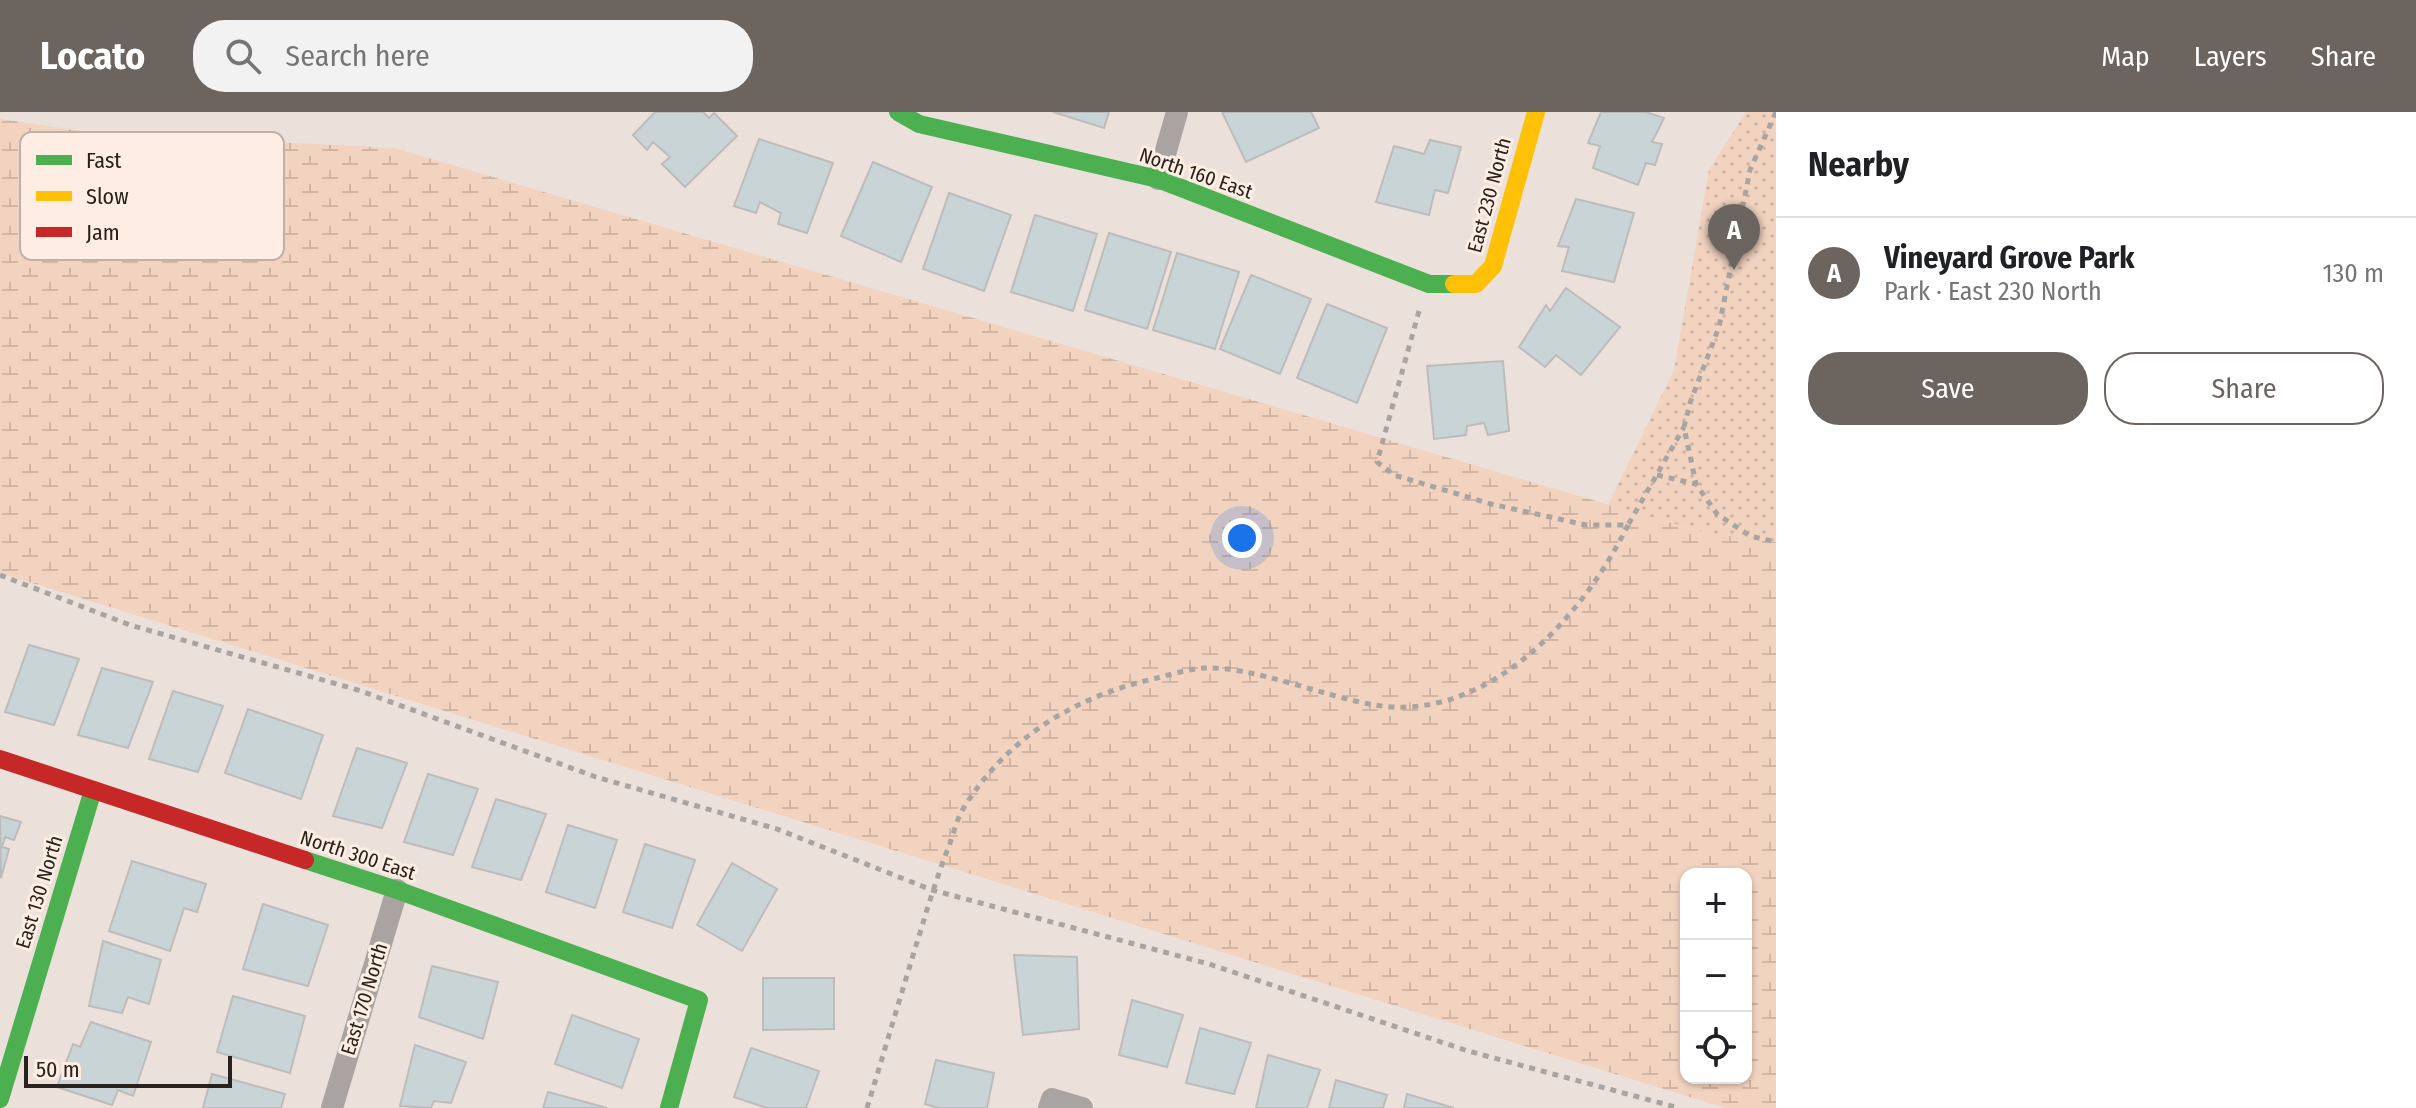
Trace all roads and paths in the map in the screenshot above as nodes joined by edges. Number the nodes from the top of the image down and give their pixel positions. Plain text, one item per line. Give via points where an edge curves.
1 (898, 112) edge
2 (1177, 112) edge
3 (1536, 112) edge
4 (1776, 112) edge
5 (1158, 179) junction
6 (1476, 284) joint
7 (1416, 322) dead end
8 (1684, 427) junction
9 (1657, 475) junction
10 (1696, 484) junction
11 (1628, 525) junction
12 (1776, 542) edge
13 (0, 575) edge
14 (0, 759) edge
15 (93, 790) junction
16 (397, 890) junction
17 (932, 890) junction
18 (0, 1099) edge
19 (1050, 1103) edge
20 (332, 1108) edge
21 (669, 1108) edge
22 (867, 1108) edge
23 (1082, 1108) edge
24 (1679, 1108) edge

1 - 5 street, North 160 East via 919,124
2 - 5 street
3 - 6 street, East 230 North via 1493,266
4 - 8 path via 1750,170 1719,327
5 - 6 street, North 160 East via 1429,284
7 - 11 path via 1377,462 1394,475 1491,504 1586,525
8 - 9 path
8 - 10 path
9 - 10 path
9 - 11 path
10 - 12 path via 1717,514 1750,536
11 - 17 path via 1587,592 1532,651 1509,672 1448,700 1403,709 1370,705 1205,668 1118,686 1062,711 986,776 961,812
13 - 17 path via 130,625 358,690 596,777 777,829
14 - 15 street, North 300 East
15 - 16 street, North 300 East
15 - 18 street, East 130 North
16 - 20 street, East 170 North
16 - 21 street, North 300 East via 699,1000
17 - 22 path
17 - 24 path via 1209,964 1468,1051
19 - 23 street

